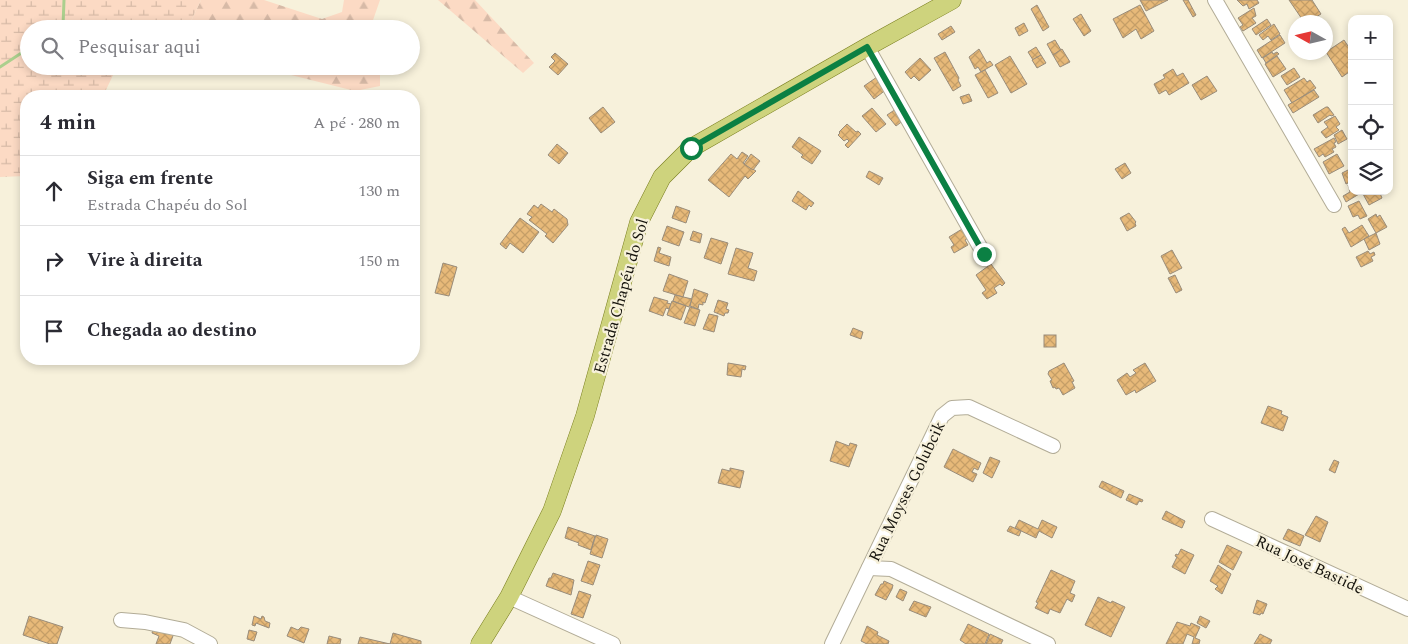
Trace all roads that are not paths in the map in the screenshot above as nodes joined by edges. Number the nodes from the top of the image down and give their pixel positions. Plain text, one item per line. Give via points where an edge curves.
1 (952, 0) edge
2 (1215, 0) edge
3 (867, 47) junction
4 (1334, 205) dead end
5 (984, 254) dead end
6 (1053, 446) dead end
7 (1212, 519) dead end
8 (869, 568) junction
9 (509, 597) junction
10 (1408, 609) edge
11 (121, 620) dead end
12 (210, 644) edge
13 (480, 644) edge
14 (613, 644) edge
15 (832, 644) edge
16 (1048, 644) edge

1 - 3 main road, Estrada Chapéu do Sol
2 - 4 street
3 - 5 street
3 - 9 main road, Estrada Chapéu do Sol via 691,148 662,177 639,222 585,416 552,511
6 - 8 street, Rua Moyses Golubcik via 969,407 952,408 942,416
7 - 10 street, Rua José Bastide
8 - 15 street, Rua Moyses Golubcik
8 - 16 street, Rua Moyses Golubcik via 891,569
9 - 13 main road, Estrada Chapéu do Sol
9 - 14 street
11 - 12 street via 184,630

